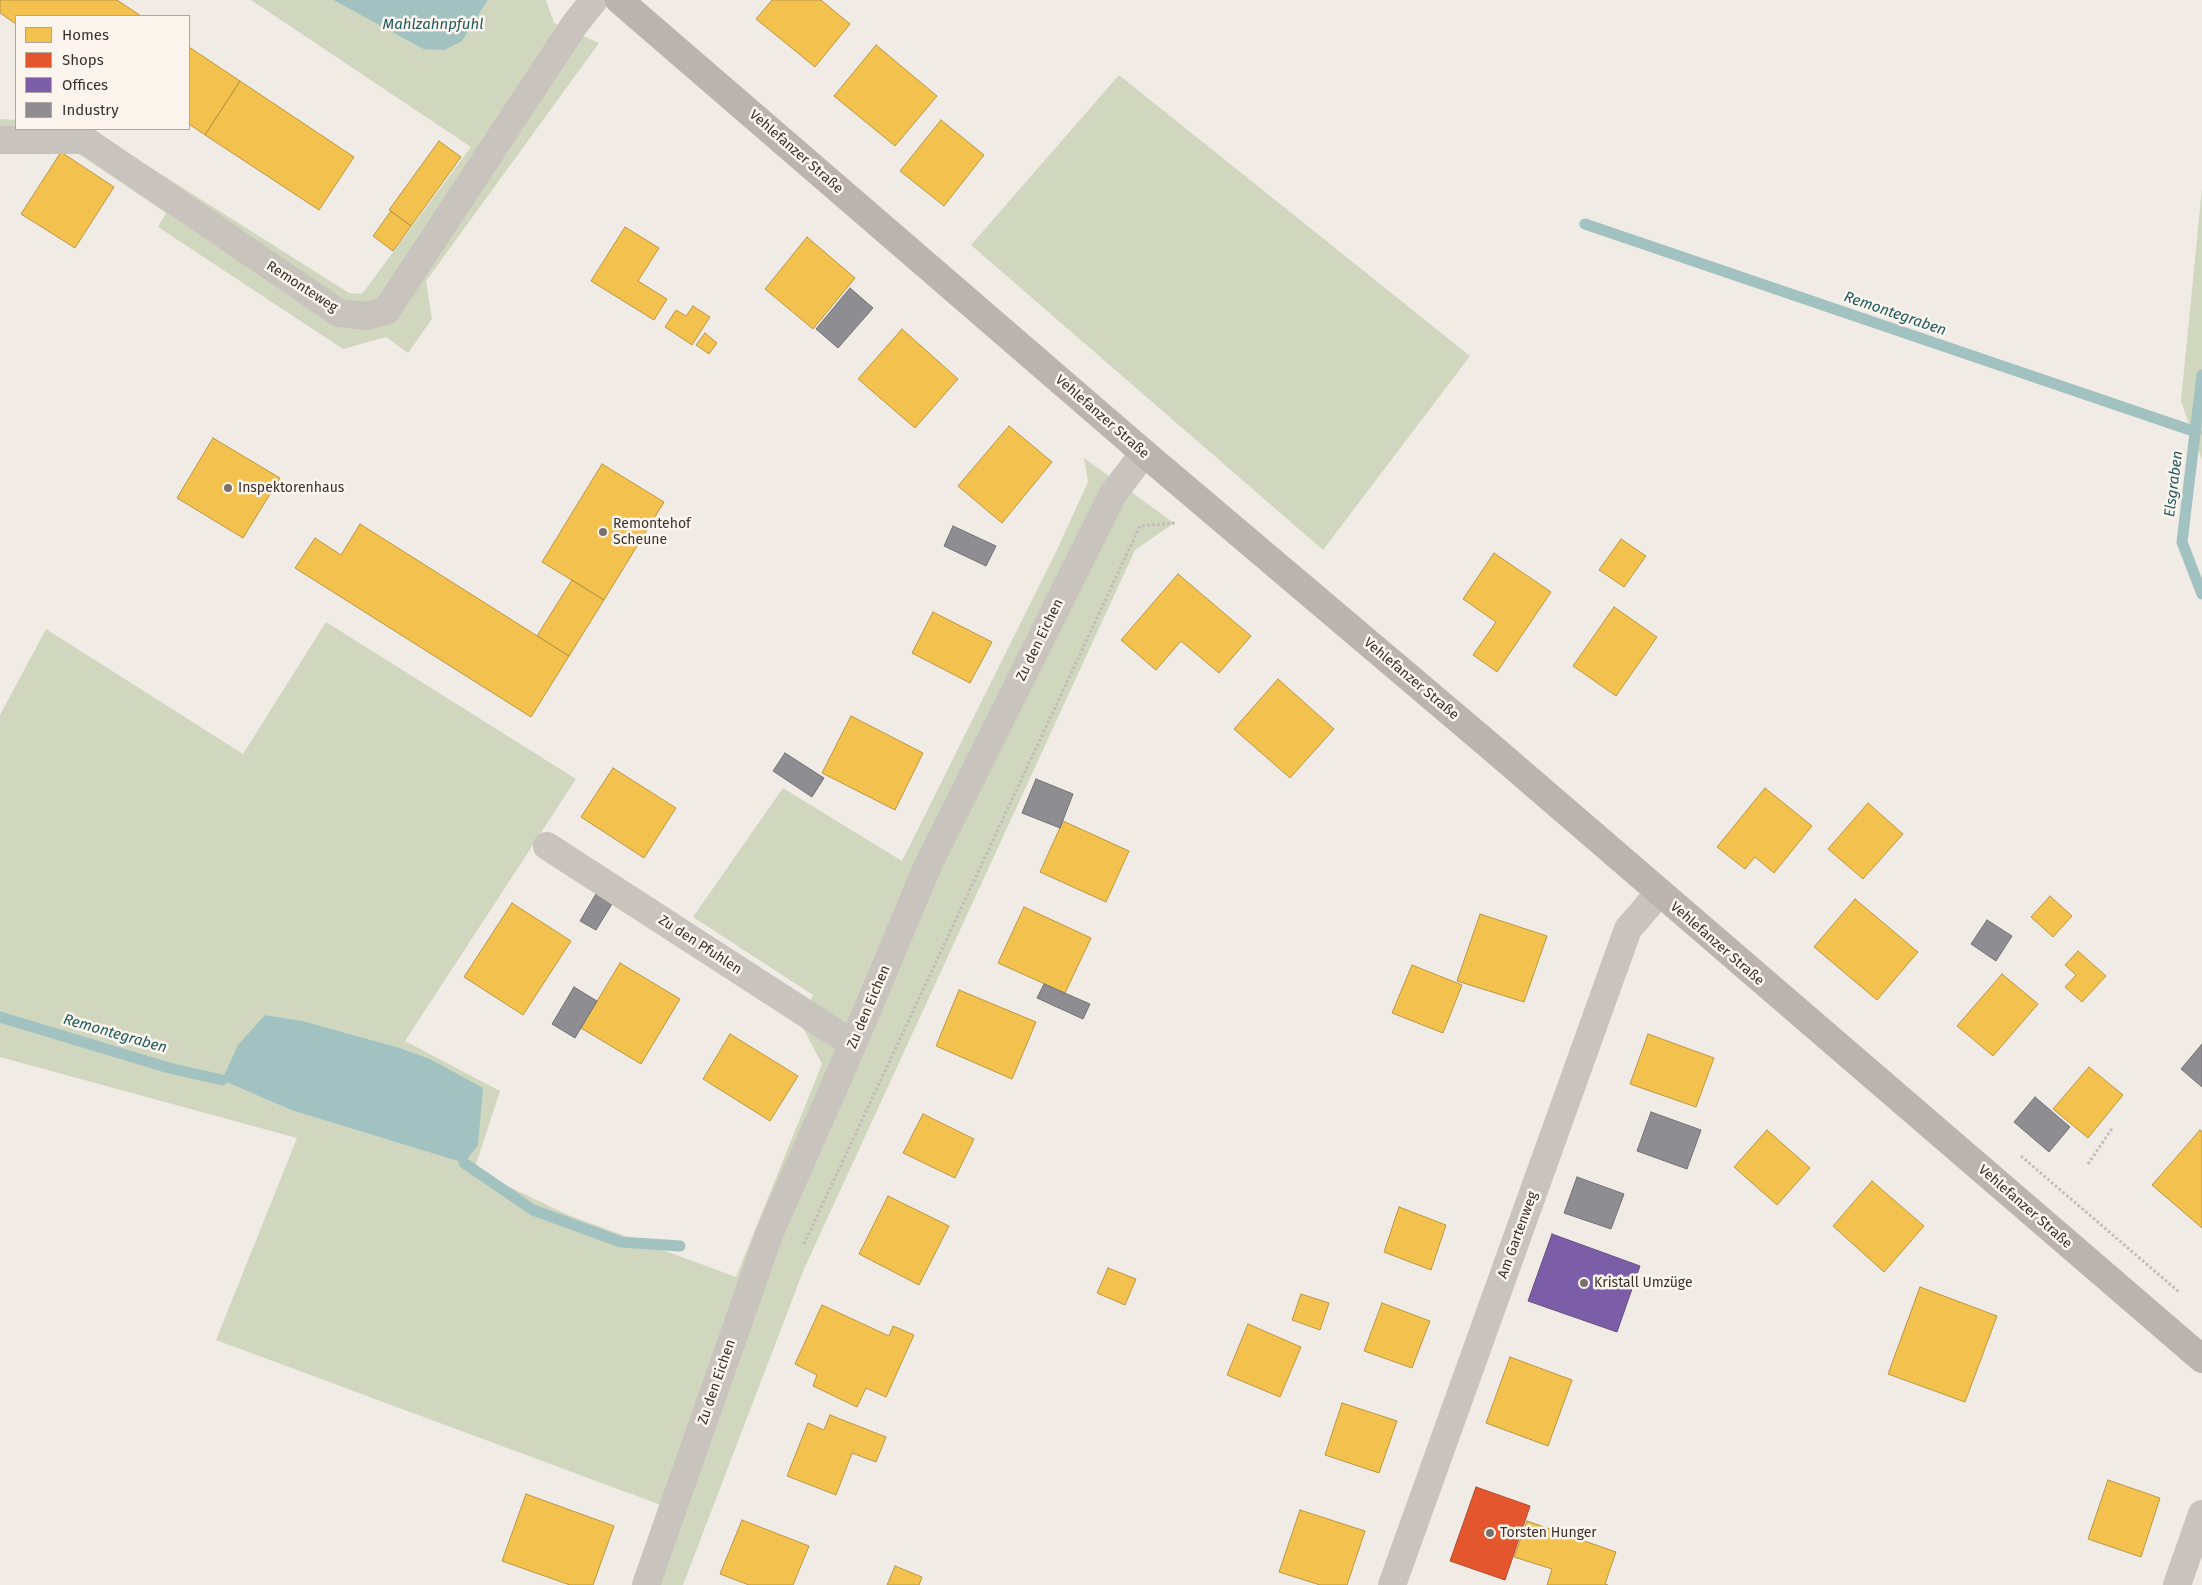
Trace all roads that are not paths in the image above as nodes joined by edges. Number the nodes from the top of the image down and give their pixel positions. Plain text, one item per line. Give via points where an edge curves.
1 (594, 0) edge
2 (619, 0) edge
3 (0, 140) edge
4 (1144, 453) junction
5 (547, 846) dead end
6 (1659, 894) junction
7 (853, 1044) junction
8 (2202, 1358) edge
9 (2202, 1514) edge
10 (646, 1585) edge
11 (1392, 1585) edge
12 (2177, 1585) edge

1 - 3 street, Remonteweg via 386,312 367,316 339,313 85,140
2 - 4 street, Vehlefanzer Straße
4 - 6 street, Vehlefanzer Straße via 1482,739
4 - 7 street, Zu den Eichen via 1113,494 928,865
5 - 7 street, Zu den Pfuhlen
6 - 8 street, Vehlefanzer Straße
6 - 11 street, Am Gartenweg via 1628,929
7 - 10 street, Zu den Eichen via 770,1232
9 - 12 street

